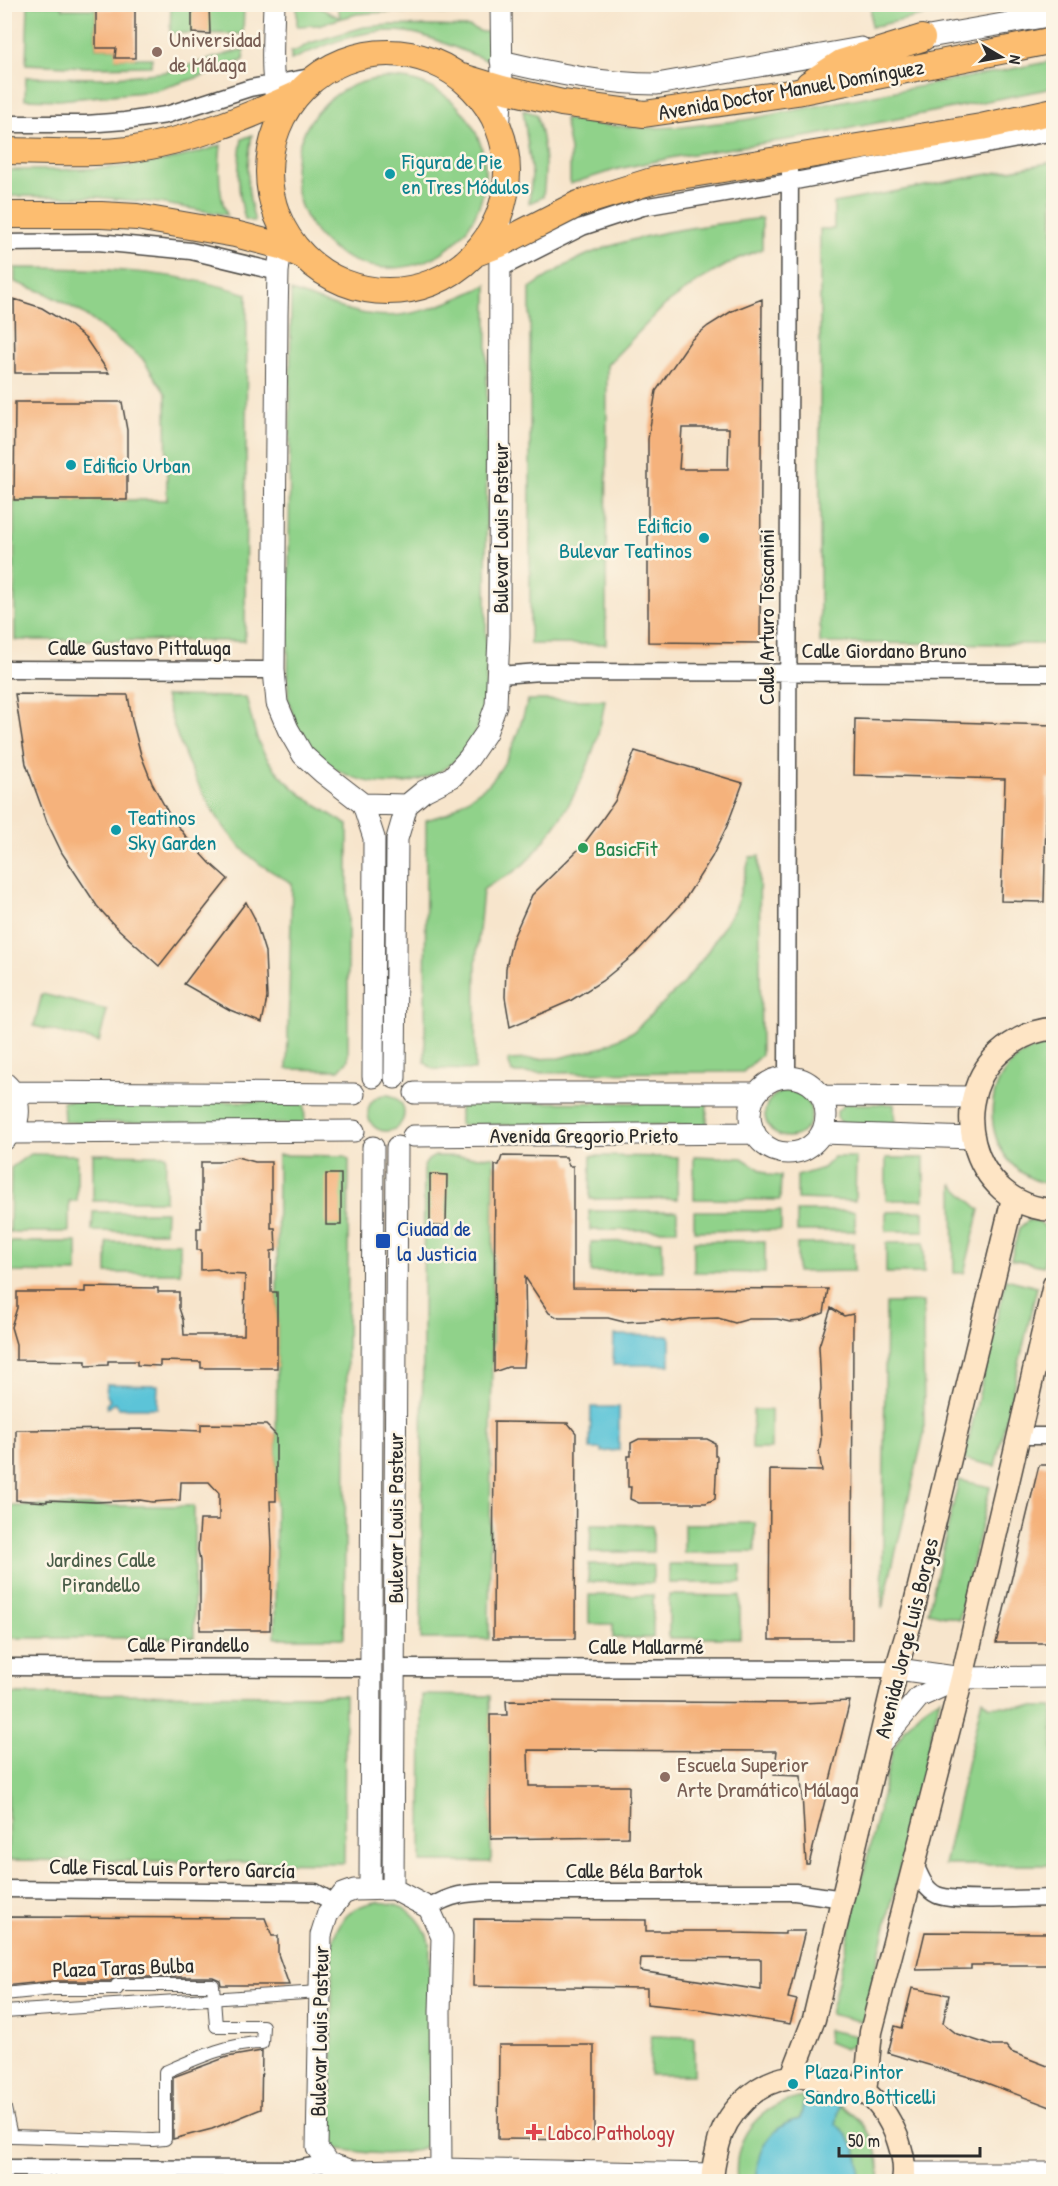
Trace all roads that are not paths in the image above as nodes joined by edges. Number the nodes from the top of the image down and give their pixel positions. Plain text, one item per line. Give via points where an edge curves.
1 (274, 4) edge
2 (501, 4) edge
3 (1053, 15) edge
4 (922, 38) junction
5 (1053, 40) edge
6 (501, 61) junction
7 (459, 76) junction
8 (502, 89) junction
9 (797, 92) junction
10 (282, 100) junction
11 (1053, 111) edge
12 (4, 124) edge
13 (499, 130) junction
14 (1053, 132) edge
15 (4, 151) edge
16 (790, 171) junction
17 (500, 213) junction
18 (4, 215) edge
19 (4, 243) edge
20 (289, 244) junction
21 (476, 253) junction
22 (500, 256) junction
23 (278, 272) junction
24 (4, 669) edge
25 (274, 670) junction
26 (788, 672) junction
27 (1053, 673) edge
28 (499, 675) junction
29 (363, 804) junction
30 (407, 805) junction
31 (1052, 1025) edge
32 (787, 1076) junction
33 (373, 1077) junction
34 (395, 1078) junction
35 (10, 1087) edge
36 (416, 1093) junction
37 (756, 1093) junction
38 (354, 1094) junction
39 (823, 1096) junction
40 (973, 1097) junction
41 (354, 1131) junction
42 (754, 1133) junction
43 (822, 1133) junction
44 (9, 1136) edge
45 (973, 1138) junction
46 (405, 1141) junction
47 (373, 1147) junction
48 (1013, 1198) junction
49 (1053, 1210) edge
50 (1053, 1285) edge
51 (1017, 1436) junction
52 (1053, 1436) edge
53 (4, 1666) edge
54 (371, 1668) junction
55 (394, 1668) junction
56 (897, 1669) junction
57 (1053, 1677) edge
58 (962, 1678) junction
59 (880, 1744) junction
60 (914, 1862) junction
61 (4, 1889) edge
62 (370, 1889) junction
63 (393, 1889) junction
64 (1053, 1898) edge
65 (843, 1899) junction
66 (336, 1904) junction
67 (429, 1908) junction
68 (320, 1992) junction
69 (4, 1994) edge
70 (214, 1999) junction
71 (4, 2012) edge
72 (792, 2076) junction
73 (865, 2093) junction
74 (4, 2104) edge
75 (328, 2163) junction
76 (5, 2167) edge
77 (441, 2169) junction
78 (1053, 2173) edge
79 (904, 2177) edge
80 (713, 2178) edge

1 - 10 street
2 - 6 street
3 - 4 street, Avenida Doctor Manuel Domínguez
4 - 6 street, Avenida Doctor Manuel Domínguez via 657,84 580,78
4 - 9 main road via 841,63
5 - 9 main road, Avenida Doctor Manuel Domínguez
6 - 8 street
7 - 8 main road, Avenida Doctor Manuel Domínguez
7 - 10 main road via 432,61 402,53 372,53 343,61
7 - 13 main road via 483,100
8 - 9 main road, Avenida Doctor Manuel Domínguez via 562,103 644,114
8 - 13 street
10 - 12 street via 250,88 146,118 86,124
10 - 15 main road via 226,126 132,149
10 - 20 main road via 268,175 270,194
11 - 16 main road
13 - 17 main road via 507,171
14 - 16 street
16 - 22 main road via 655,180 578,204
16 - 26 street, Calle Arturo Toscanini
17 - 21 main road
17 - 22 street, Bulevar Louis Pasteur
18 - 20 main road via 137,217
19 - 23 street via 98,242 191,251
20 - 21 main road via 332,278 382,292 433,283
20 - 23 street
21 - 22 main road
22 - 28 street, Bulevar Louis Pasteur
23 - 25 street
24 - 25 street, Calle Gustavo Pittaluga
25 - 29 street via 277,703 303,755
26 - 27 street, Calle Giordano Bruno
26 - 28 street, Calle Giordano Bruno
26 - 32 street, Calle Arturo Toscanini
28 - 30 street, Bulevar Louis Pasteur via 496,705 486,733 469,758 452,777
29 - 30 street
29 - 33 street via 374,838
30 - 34 street via 397,839
31 - 40 main road via 1001,1051 983,1072
32 - 37 street via 772,1080
32 - 39 street via 806,1080
33 - 34 street
33 - 38 street
34 - 36 street
35 - 38 street
35 - 44 street via 18,1113
36 - 37 street, Avenida Gregorio Prieto
36 - 46 street via 420,1103 419,1126
37 - 42 street via 750,1114
38 - 41 street via 348,1112
39 - 40 street
39 - 43 street via 827,1117
40 - 45 main road
41 - 44 street
41 - 47 street
42 - 43 street via 769,1148 785,1153 802,1151
42 - 46 street, Avenida Gregorio Prieto
43 - 45 street
45 - 48 main road via 979,1160 990,1177
46 - 47 street via 385,1149
46 - 55 street, Bulevar Louis Pasteur
47 - 54 street, Bulevar Louis Pasteur
48 - 49 main road
48 - 56 main road, Avenida Jorge Luis Borges
50 - 51 main road
51 - 52 street
51 - 58 main road
53 - 54 street, Calle Pirandello
54 - 62 street, Bulevar Louis Pasteur
55 - 56 street, Calle Mallarmé
55 - 63 street, Bulevar Louis Pasteur
56 - 58 street
56 - 59 main road, Avenida Jorge Luis Borges
57 - 58 street
58 - 59 street via 919,1697
58 - 60 main road
59 - 65 main road, Avenida Jorge Luis Borges
60 - 64 street via 924,1885 938,1896
60 - 73 main road via 871,2032
61 - 66 street, Calle Fiscal Luis Portero García via 315,1892
62 - 63 street
62 - 66 street via 343,1894
63 - 67 street
65 - 67 street, Calle Béla Bartok via 795,1892 492,1892 462,1893
65 - 72 main road, Avenida Jorge Luis Borges via 814,2019
66 - 68 street, Bulevar Louis Pasteur via 328,1913 321,1935
67 - 77 street via 442,1937
68 - 70 street
68 - 75 street, Bulevar Louis Pasteur via 317,2148
69 - 70 street, Plaza Taras Bulba via 117,1989 117,1985 213,1985
70 - 71 street
70 - 74 street, Plaza Taras Bulba via 216,2026 263,2026 262,2043 223,2050 165,2072 165,2139 11,2136
72 - 73 main road via 815,2078
72 - 80 main road via 776,2080 747,2097 728,2119 720,2136
73 - 79 main road via 889,2117 903,2153
75 - 76 street via 296,2169
75 - 77 street via 353,2170
77 - 80 street
78 - 79 street

